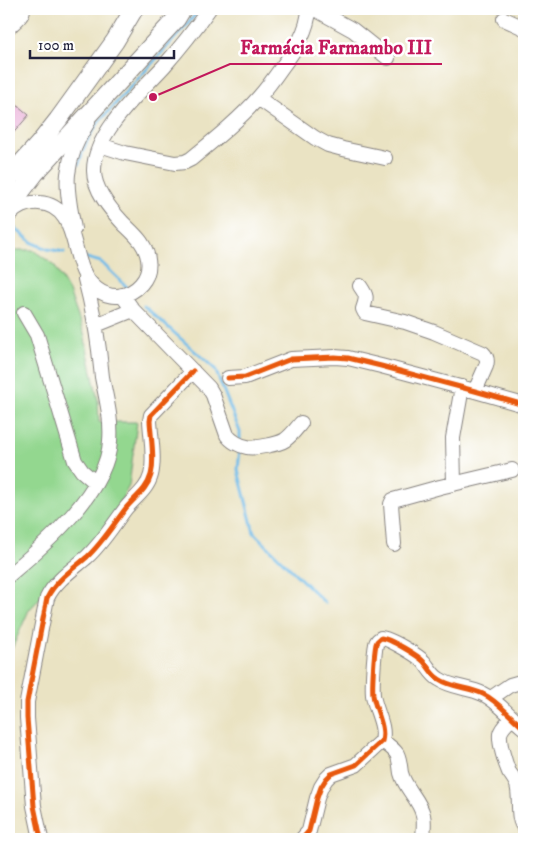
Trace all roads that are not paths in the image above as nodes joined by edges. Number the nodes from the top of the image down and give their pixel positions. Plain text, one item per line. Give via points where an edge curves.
1 (24, 9) edge
2 (134, 9) edge
3 (209, 9) edge
4 (308, 9) edge
5 (315, 9) edge
6 (180, 12) edge
7 (504, 19) dead end
8 (9, 27) edge
9 (524, 28) edge
10 (388, 58) dead end
11 (106, 97) junction
12 (258, 98) junction
13 (100, 145) junction
14 (385, 158) dead end
15 (12, 171) edge
16 (9, 207) edge
17 (9, 215) edge
18 (77, 252) junction
19 (82, 271) junction
20 (360, 286) dead end
21 (122, 295) junction
22 (133, 310) junction
23 (24, 313) dead end
24 (96, 325) junction
25 (193, 371) junction
26 (228, 378) dead end
27 (468, 389) junction
28 (524, 405) edge
29 (301, 423) dead end
30 (512, 470) dead end
31 (96, 483) junction
32 (454, 484) junction
33 (394, 544) dead end
34 (9, 575) edge
35 (524, 681) edge
36 (491, 698) junction
37 (512, 718) junction
38 (524, 728) edge
39 (382, 741) junction
40 (524, 827) edge
41 (41, 839) edge
42 (302, 839) edge
43 (423, 839) edge

1 - 8 street
2 - 15 main road via 95,70 39,144
3 - 13 street via 185,42 112,124
4 - 12 street via 305,30 295,50
5 - 10 street via 353,30
6 - 11 main road
7 - 9 street
11 - 16 main road via 35,173
11 - 18 street via 78,139 68,175
12 - 13 street via 204,149 185,162 135,156
12 - 14 street via 328,145
13 - 21 street via 94,171 97,186 116,215 142,243 149,261 145,279
17 - 18 street via 15,209 33,203 56,208 70,228
18 - 19 street
19 - 21 street via 97,290 109,295
19 - 24 street
20 - 27 street via 366,295 363,309 366,313 406,322 486,355 487,362
21 - 22 street
22 - 24 street
22 - 25 street
23 - 31 street via 37,335 75,461
24 - 31 street via 110,441 104,470
25 - 29 street via 213,395 227,436 232,441 247,447 273,444 284,441
25 - 41 street via 151,415 152,468 144,490 95,550 55,585 47,598 27,702 34,806
26 - 27 street via 245,377 291,359 335,357
27 - 28 street
27 - 32 street via 453,438
30 - 32 street
31 - 34 street via 50,539
32 - 33 street via 392,501
35 - 36 street via 510,685
36 - 37 street
36 - 39 street via 440,680 423,661 381,638 376,644 373,693 383,730
37 - 38 street
37 - 40 street via 501,731 501,742 504,760 517,784 520,822
39 - 42 street via 356,765 326,779 309,831
39 - 43 street via 397,754 401,774 419,805 423,815

